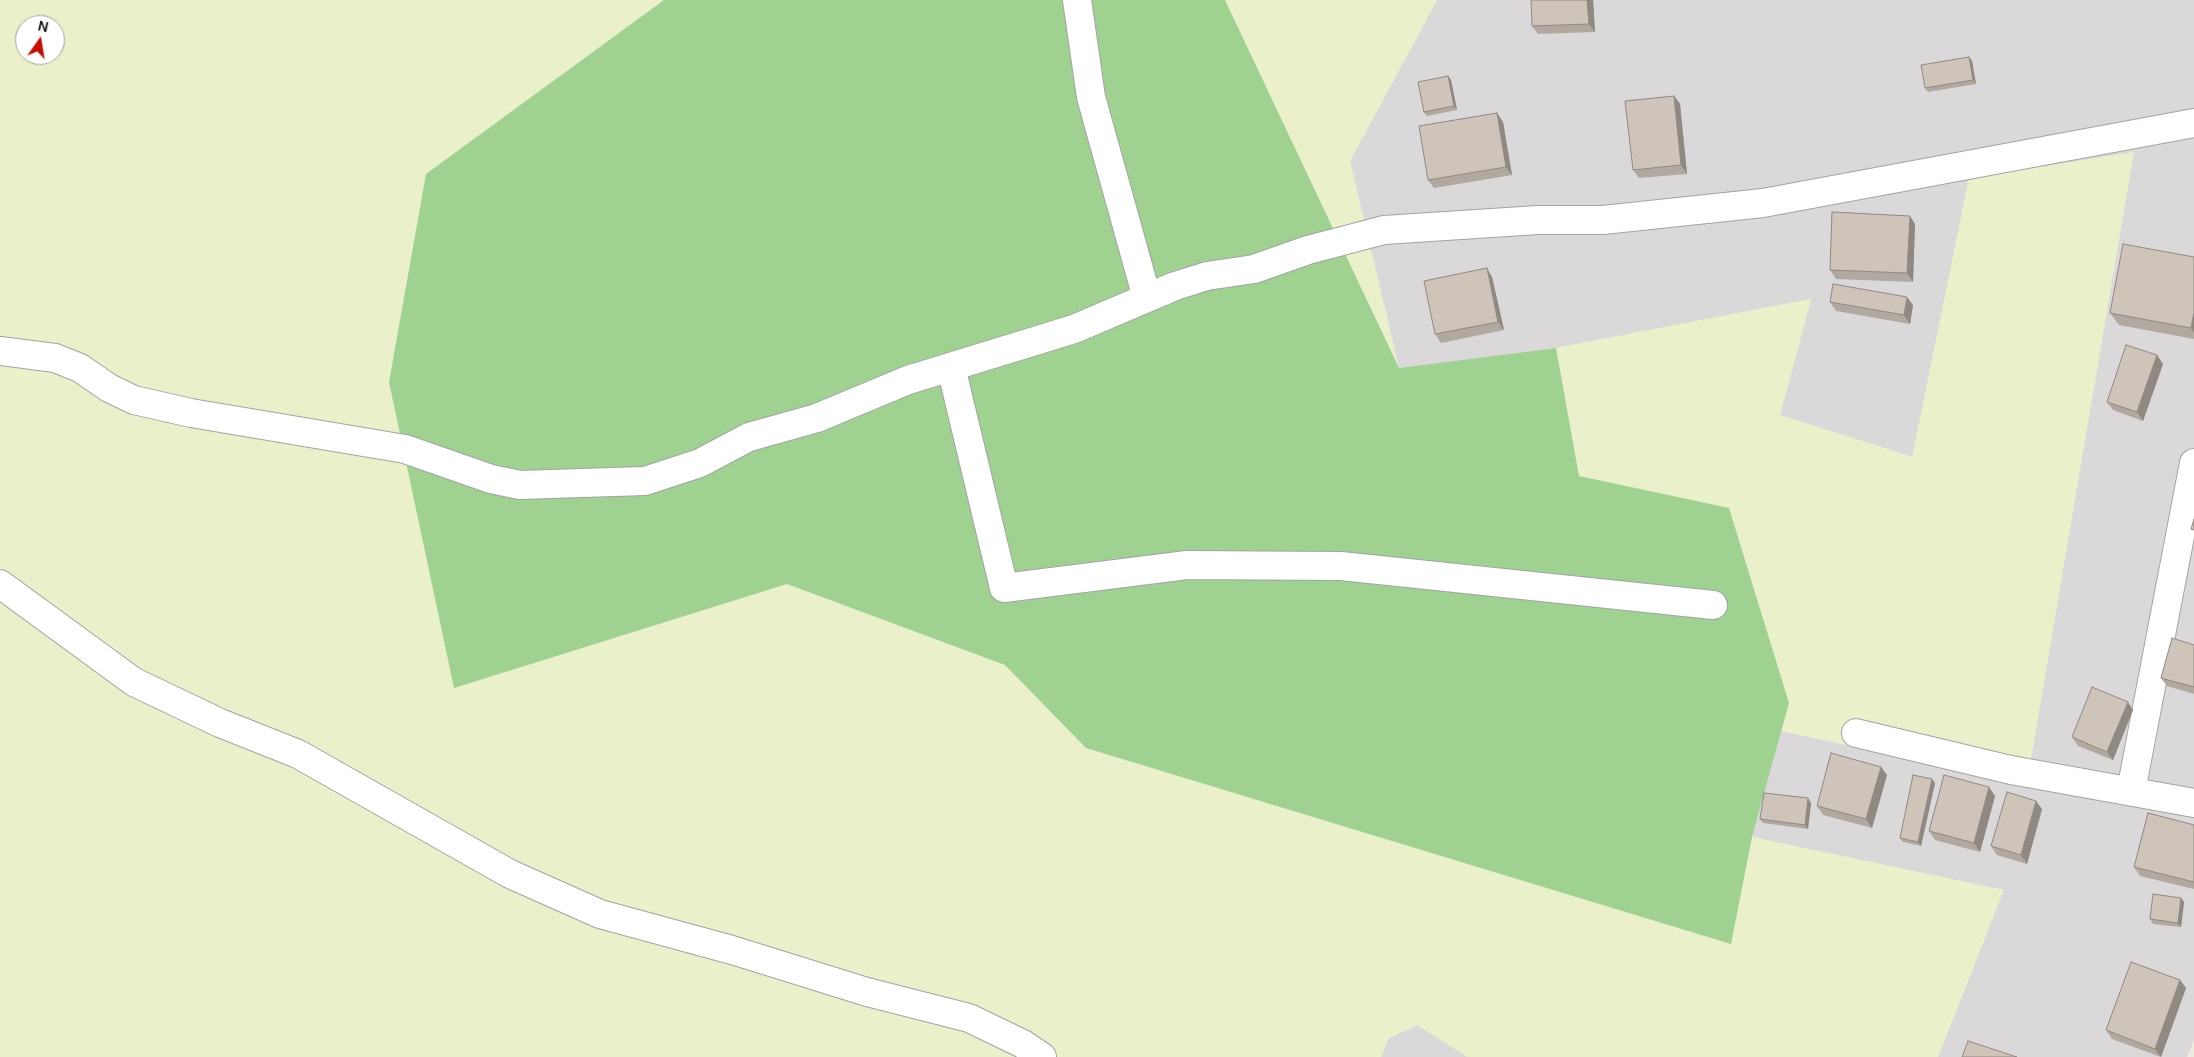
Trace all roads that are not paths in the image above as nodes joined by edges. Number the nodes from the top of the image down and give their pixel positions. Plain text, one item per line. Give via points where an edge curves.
1 (1077, 0) edge
2 (2194, 123) edge
3 (1146, 298) junction
4 (0, 351) edge
5 (952, 367) junction
6 (2194, 463) edge
7 (0, 584) edge
8 (1714, 604) dead end
9 (1856, 733) dead end
10 (2130, 791) junction
11 (2194, 803) edge
12 (1042, 1057) edge

1 - 3 street via 1091,97
2 - 3 street via 1763,203 1603,220 1538,220 1384,230 1308,250 1254,269 1207,276
3 - 5 street via 1074,329
4 - 5 street via 55,358 80,368 134,400 191,413 405,449 491,479 520,485 645,481 700,463 749,437 817,418 908,380
5 - 8 street via 1004,588 1187,565 1341,566
6 - 10 street
7 - 12 street via 134,682 220,723 298,754 510,874 600,914 867,992 969,1018 1023,1044
9 - 10 street via 2011,770
10 - 11 street

